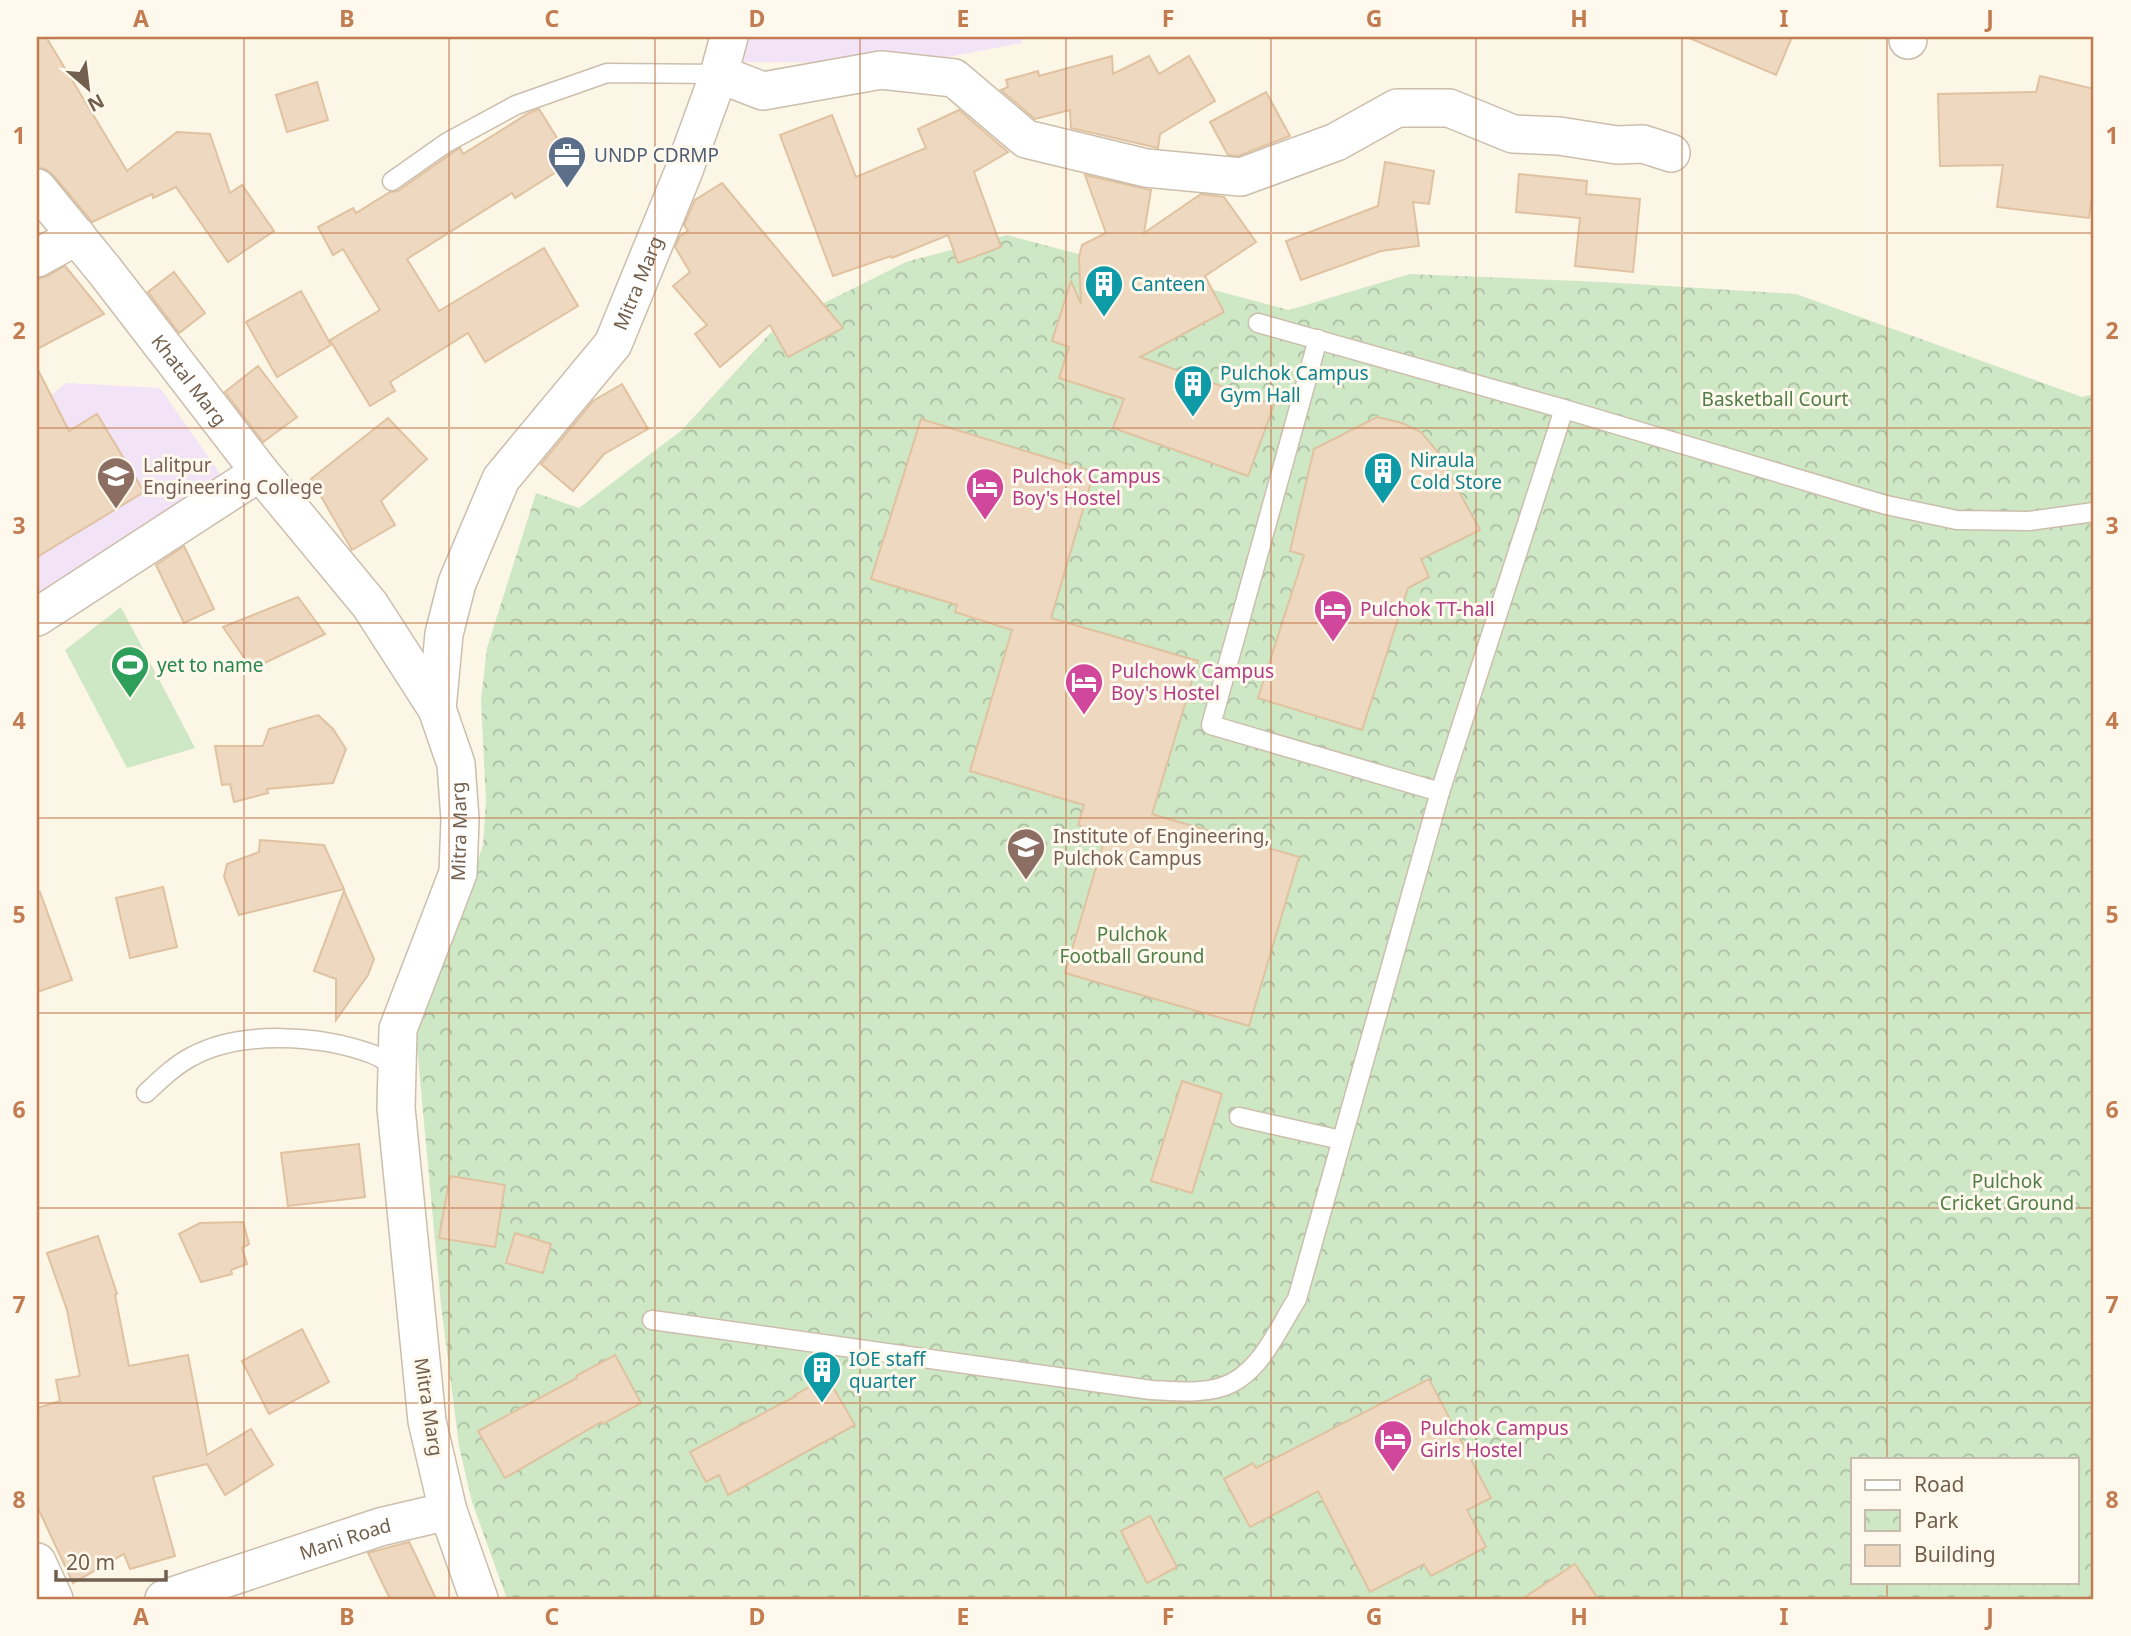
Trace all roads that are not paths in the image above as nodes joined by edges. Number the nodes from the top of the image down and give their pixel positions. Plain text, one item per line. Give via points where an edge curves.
1 (729, 37) edge
2 (719, 74) junction
3 (1671, 153) dead end
4 (392, 181) dead end
5 (37, 188) edge
6 (77, 236) junction
7 (37, 258) edge
8 (1258, 323) dead end
9 (1318, 339) junction
10 (1564, 409) junction
11 (260, 471) junction
12 (2094, 512) edge
13 (37, 617) edge
14 (437, 709) junction
15 (1440, 792) junction
16 (396, 1067) junction
17 (146, 1093) dead end
18 (1239, 1117) dead end
19 (1341, 1140) junction
20 (652, 1320) dead end
21 (448, 1511) junction
22 (37, 1562) edge
23 (54, 1599) edge
24 (164, 1599) edge
25 (479, 1599) edge

1 - 2 street, Mitra Marg
2 - 3 street via 763,91 881,70 954,78 1026,139 1146,168 1241,177 1336,142 1397,108 1449,108 1513,134 1643,144
2 - 4 lane via 607,73 516,105 446,143
2 - 14 street, Mitra Marg via 613,344 501,479 457,583 444,634
5 - 6 street, Khatal Marg
6 - 7 street
6 - 11 street, Khatal Marg
8 - 9 lane
9 - 10 lane
9 - 15 lane via 1211,724
10 - 12 lane via 1886,505 1957,520 2029,521
10 - 15 lane
11 - 13 street
11 - 14 street, Khatal Marg via 370,605
14 - 16 street, Mitra Marg via 456,764 458,873 398,1029
15 - 19 lane
16 - 17 lane via 374,1054 345,1046 259,1038 193,1055
16 - 21 street, Mitra Marg via 396,1108 427,1421
18 - 19 lane
19 - 20 lane via 1297,1298 1262,1357 1244,1376 1222,1387 1194,1392 1152,1390
21 - 24 street, Mani Road via 380,1527
21 - 25 street, Mitra Marg
22 - 23 street

